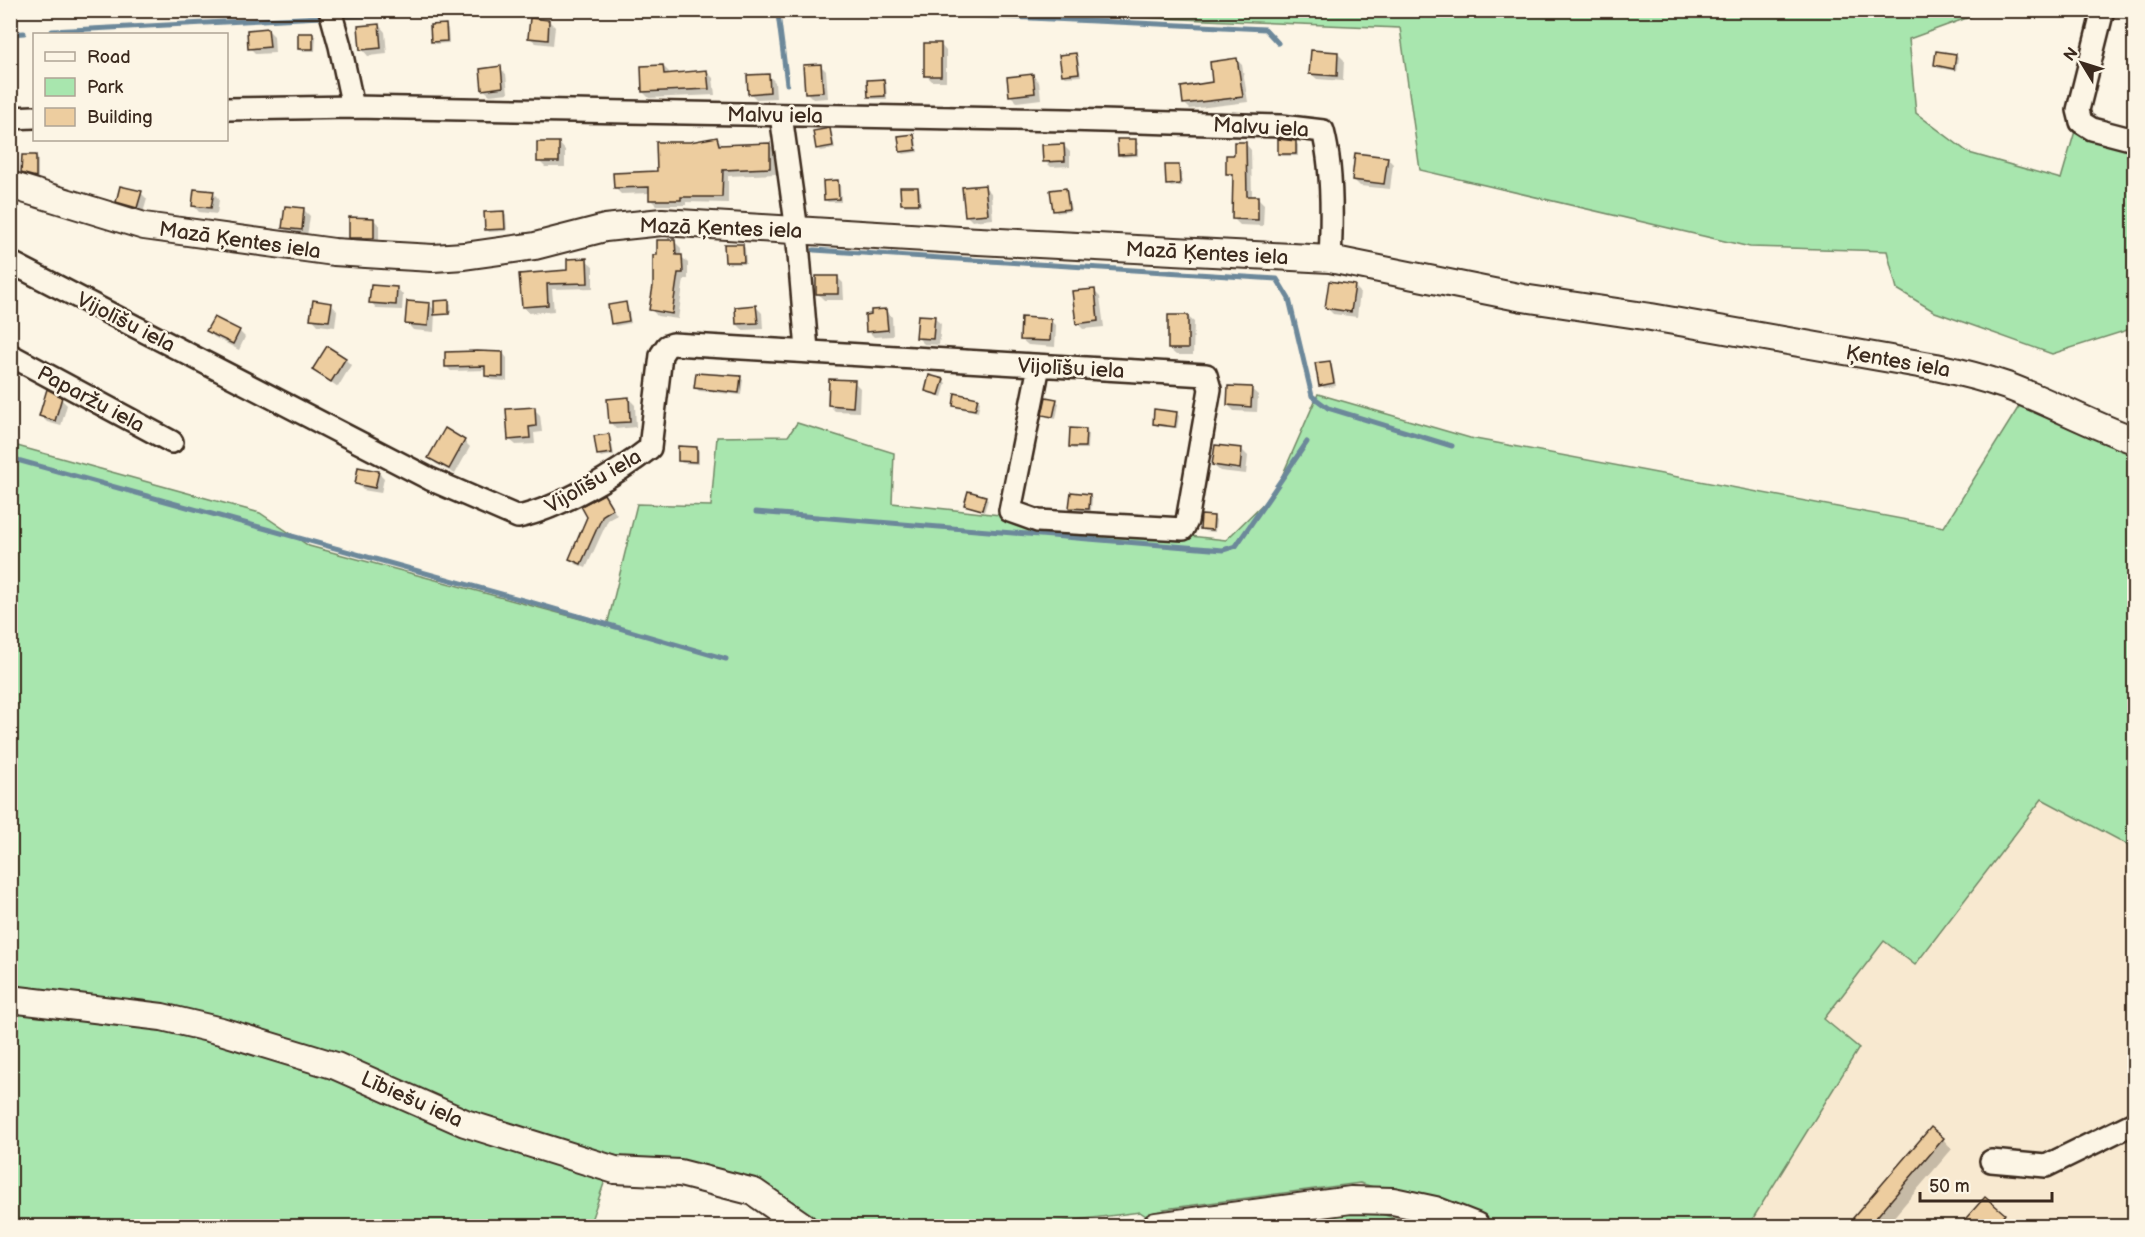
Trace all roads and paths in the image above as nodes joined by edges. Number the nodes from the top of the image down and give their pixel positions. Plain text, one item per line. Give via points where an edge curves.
1 (330, 10) edge
2 (2103, 10) edge
3 (353, 107) junction
4 (228, 109) edge
5 (782, 115) junction
6 (33, 117) edge
7 (10, 118) edge
8 (2134, 140) edge
9 (10, 185) edge
10 (797, 231) junction
11 (1330, 259) junction
12 (10, 262) edge
13 (1406, 273) joint
14 (807, 350) junction
15 (10, 355) edge
16 (1039, 366) junction
17 (2134, 440) edge
18 (172, 442) dead end
19 (10, 999) edge
20 (2134, 1124) edge
21 (1991, 1161) dead end
22 (803, 1227) edge
23 (1156, 1227) edge
24 (1476, 1227) edge

1 - 3 street
2 - 8 street via 2078,110 2081,122 2092,129
3 - 4 street, Malvu iela
3 - 5 street, Malvu iela
5 - 10 street
5 - 11 street, Malvu iela via 1281,126 1323,131 1327,147
6 - 7 street
9 - 10 street, Mazā Ķentes iela via 144,226 344,253 464,256 535,246 605,228 662,222
10 - 11 street, Mazā Ķentes iela
10 - 14 street
11 - 13 street, Mazā Ķentes iela
12 - 14 street, Vijolīšu iela via 413,471 518,517 552,507 650,448 661,355 667,346
13 - 17 street, Ķentes iela via 1523,298 1936,367 2007,387
14 - 16 street, Vijolīšu iela
15 - 18 street, Paparžu iela
16 - 16 street, Vijolīšu iela via 1206,375 1210,388 1183,529 1038,521 1010,511
19 - 22 street, Lībiešu iela via 162,1017 221,1030 336,1066 465,1123 615,1170 680,1173 754,1192
20 - 21 street via 2046,1166
23 - 24 street via 1351,1200 1403,1203 1435,1210

